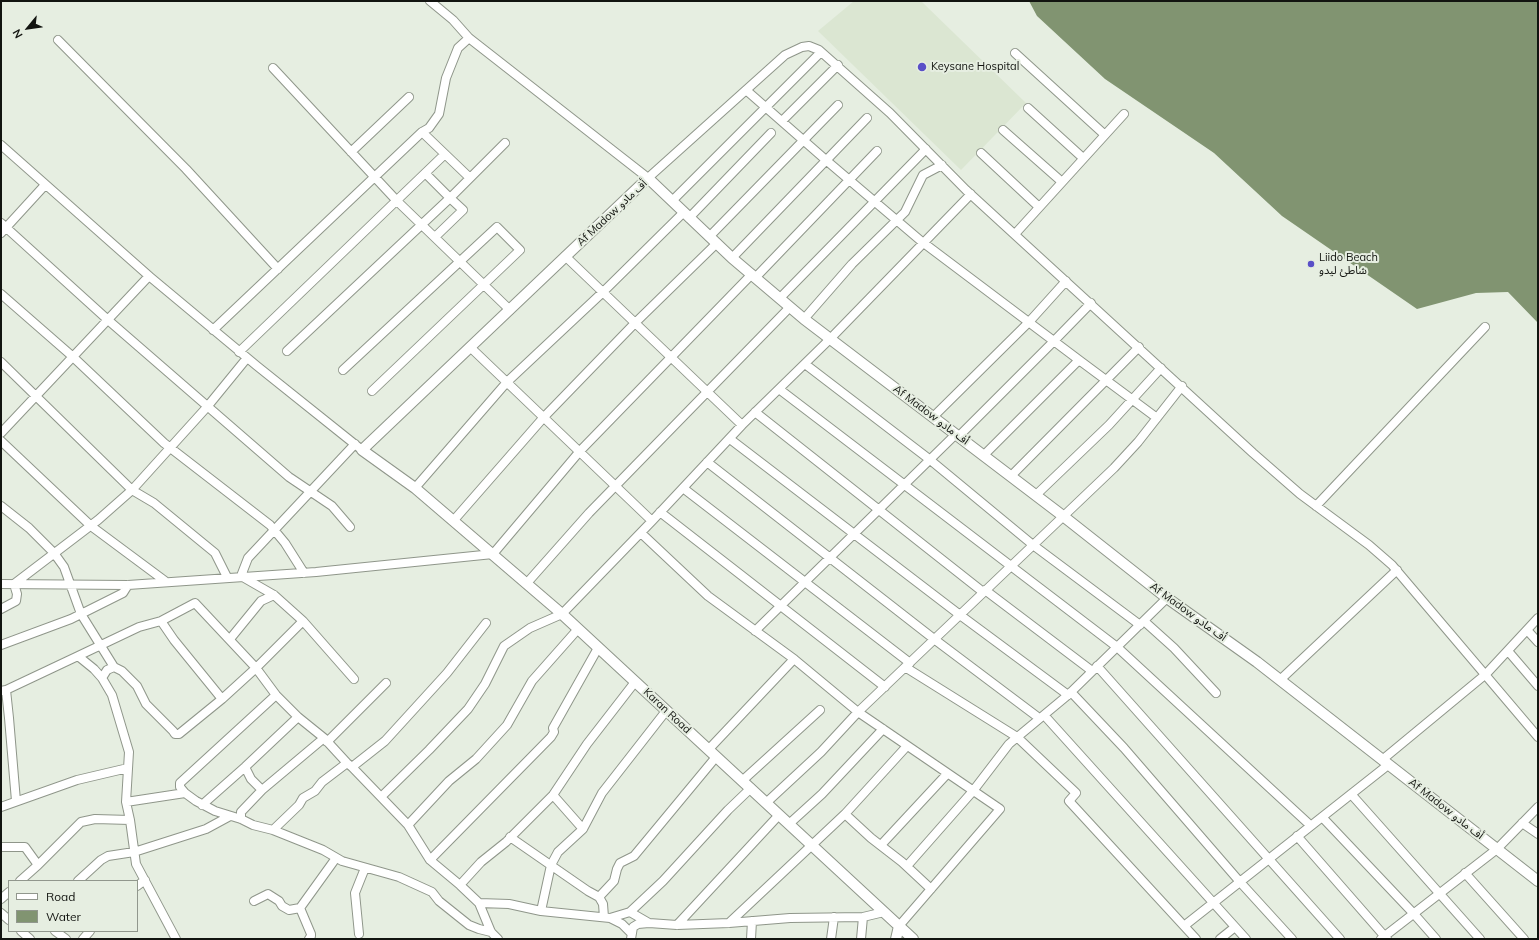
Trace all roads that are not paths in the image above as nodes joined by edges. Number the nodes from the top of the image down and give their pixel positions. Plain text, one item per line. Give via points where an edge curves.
1 (430, 1) edge
2 (469, 38) junction
3 (58, 40) dead end
4 (821, 52) junction
5 (1015, 53) dead end
6 (838, 65) junction
7 (273, 68) dead end
8 (746, 90) junction
9 (409, 97) dead end
10 (838, 105) dead end
11 (766, 107) junction
12 (1028, 108) dead end
13 (1124, 114) dead end
14 (868, 118) dead end
15 (782, 121) junction
16 (1002, 130) dead end
17 (422, 132) junction
18 (772, 133) dead end
19 (1105, 135) junction
20 (804, 140) junction
21 (505, 143) dead end
22 (1, 145) edge
23 (926, 149) junction
24 (877, 151) dead end
25 (351, 152) junction
26 (981, 152) dead end
27 (445, 154) junction
28 (1083, 158) junction
29 (827, 161) junction
30 (942, 165) junction
31 (426, 174) junction
32 (375, 178) junction
33 (470, 178) junction
34 (648, 178) junction
35 (850, 180) junction
36 (1062, 182) junction
37 (45, 184) junction
38 (971, 194) junction
39 (450, 198) junction
40 (397, 200) junction
41 (672, 201) junction
42 (874, 201) junction
43 (1039, 207) junction
44 (687, 215) junction
45 (897, 221) junction
46 (422, 224) junction
47 (3, 228) edge
48 (1015, 234) junction
49 (435, 237) junction
50 (713, 240) junction
51 (924, 243) junction
52 (565, 256) junction
53 (732, 258) junction
54 (459, 261) junction
55 (278, 269) junction
56 (149, 276) junction
57 (754, 276) junction
58 (1066, 281) junction
59 (483, 284) junction
60 (603, 292) junction
61 (1, 294) edge
62 (780, 298) junction
63 (1091, 303) junction
64 (790, 307) junction
65 (510, 310) junction
66 (804, 319) junction
67 (108, 320) junction
68 (1029, 322) junction
69 (635, 323) junction
70 (1485, 327) dead end
71 (214, 330) junction
72 (830, 339) junction
73 (1054, 341) junction
74 (470, 347) junction
75 (1139, 347) junction
76 (287, 351) dead end
77 (239, 352) junction
78 (72, 356) junction
79 (671, 357) junction
80 (247, 358) junction
81 (1079, 360) junction
82 (1, 362) edge
83 (805, 364) junction
84 (1161, 368) junction
85 (343, 370) dead end
86 (1106, 380) junction
87 (507, 382) junction
88 (1182, 386) junction
89 (779, 389) junction
90 (372, 391) dead end
91 (707, 392) junction
92 (36, 396) junction
93 (1132, 399) junction
94 (207, 407) junction
95 (756, 412) junction
96 (544, 417) junction
97 (933, 417) junction
98 (1157, 418) junction
99 (742, 425) junction
100 (1, 433) edge
101 (958, 435) junction
102 (730, 438) junction
103 (1, 441) edge
104 (358, 447) junction
105 (171, 448) junction
106 (580, 451) junction
107 (984, 455) junction
108 (930, 460) junction
109 (708, 462) junction
110 (1011, 476) junction
111 (904, 485) junction
112 (616, 486) junction
113 (416, 488) junction
114 (683, 488) junction
115 (132, 490) junction
116 (311, 492) junction
117 (1036, 495) junction
118 (1, 506) edge
119 (1316, 506) junction
120 (879, 510) junction
121 (660, 512) junction
122 (1063, 516) junction
123 (454, 520) junction
124 (652, 521) junction
125 (91, 526) junction
126 (350, 527) dead end
127 (275, 531) junction
128 (641, 533) junction
129 (854, 534) junction
130 (1033, 545) junction
131 (54, 553) junction
132 (493, 554) junction
133 (830, 558) junction
134 (1010, 567) junction
135 (1397, 570) junction
136 (304, 573) junction
137 (241, 576) junction
138 (227, 577) junction
139 (165, 581) junction
140 (2, 582) edge
141 (805, 582) junction
142 (527, 583) junction
143 (14, 584) junction
144 (71, 584) junction
145 (128, 584) junction
146 (984, 591) junction
147 (274, 595) junction
148 (1168, 598) junction
149 (781, 606) junction
150 (1, 609) edge
151 (81, 614) junction
152 (562, 614) junction
153 (960, 615) junction
154 (1538, 618) edge
155 (161, 621) junction
156 (302, 621) junction
157 (486, 623) dead end
158 (1142, 623) junction
159 (578, 629) junction
160 (1527, 630) junction
161 (755, 631) junction
162 (230, 639) junction
163 (934, 639) junction
164 (1538, 642) edge
165 (1, 645) edge
166 (101, 645) junction
167 (1117, 647) junction
168 (598, 648) junction
169 (1508, 650) junction
170 (78, 656) junction
171 (794, 659) junction
172 (907, 665) junction
173 (114, 667) junction
174 (256, 668) junction
175 (1094, 669) junction
176 (1486, 674) junction
177 (102, 678) junction
178 (354, 679) dead end
179 (1280, 680) junction
180 (635, 682) junction
181 (386, 683) dead end
182 (1538, 686) edge
183 (885, 687) junction
184 (3, 690) edge
185 (1069, 693) junction
186 (1216, 693) dead end
187 (276, 695) junction
188 (222, 699) junction
189 (820, 710) dead end
190 (666, 711) junction
191 (858, 712) junction
192 (1042, 716) junction
193 (298, 717) junction
194 (883, 729) junction
195 (1018, 737) junction
196 (1538, 737) edge
197 (326, 740) junction
198 (907, 746) junction
199 (708, 750) junction
200 (716, 757) junction
201 (1385, 762) junction
202 (350, 765) junction
203 (245, 767) junction
204 (128, 768) junction
205 (947, 774) junction
206 (742, 781) junction
207 (751, 788) junction
208 (262, 790) junction
209 (973, 791) junction
210 (185, 793) junction
211 (1351, 794) junction
212 (552, 795) junction
213 (382, 796) junction
214 (16, 801) junction
215 (126, 802) junction
216 (766, 803) junction
217 (202, 805) junction
218 (1, 807) edge
219 (1538, 807) edge
220 (845, 814) junction
221 (779, 815) junction
222 (230, 816) junction
223 (1322, 816) junction
224 (241, 819) junction
225 (130, 820) junction
226 (1522, 823) junction
227 (789, 824) junction
228 (408, 825) junction
229 (1310, 826) junction
230 (583, 829) junction
231 (273, 830) junction
232 (1538, 834) edge
233 (1297, 836) junction
234 (510, 837) junction
235 (881, 845) junction
236 (812, 846) junction
237 (1, 847) edge
238 (1497, 849) junction
239 (134, 852) junction
240 (336, 858) junction
241 (1268, 859) junction
242 (430, 860) junction
243 (38, 865) junction
244 (551, 865) junction
245 (907, 866) junction
246 (365, 868) junction
247 (1465, 873) junction
248 (21, 880) edge
249 (79, 880) edge
250 (145, 880) junction
251 (1538, 881) edge
252 (1240, 882) junction
253 (460, 884) junction
254 (138, 885) edge
255 (931, 889) junction
256 (1440, 893) junction
257 (599, 897) junction
258 (254, 900) dead end
259 (479, 903) junction
260 (1213, 903) junction
261 (300, 908) junction
262 (541, 911) junction
263 (630, 912) junction
264 (884, 912) junction
265 (1414, 914) junction
266 (607, 917) junction
267 (834, 917) junction
268 (862, 917) junction
269 (752, 921) junction
270 (649, 923) junction
271 (729, 923) junction
272 (677, 925) junction
273 (899, 926) junction
274 (1184, 926) junction
275 (1235, 927) junction
276 (22, 932) edge
277 (56, 932) edge
278 (491, 932) junction
279 (359, 934) dead end
280 (631, 936) edge
281 (1384, 938) edge
282 (30, 939) edge
283 (66, 939) edge
284 (176, 939) edge
285 (309, 939) edge
286 (498, 939) edge
287 (751, 939) edge
288 (831, 939) edge
289 (861, 939) edge
290 (896, 939) edge
291 (913, 939) edge
292 (1196, 939) edge
293 (1220, 939) edge
294 (1246, 939) edge
295 (1292, 939) edge
296 (1340, 939) edge
297 (1436, 939) edge
298 (1480, 939) edge
299 (1524, 939) edge

1 - 2 street via 453,20
2 - 17 street via 458,48 446,78 439,114
2 - 34 street
3 - 55 street via 186,169
4 - 6 street
4 - 8 street via 809,46 792,50
4 - 11 street
5 - 19 street
6 - 15 street
6 - 23 street
7 - 25 street
8 - 11 street
8 - 34 street
9 - 25 street
10 - 20 street
11 - 15 street
11 - 41 street
12 - 28 street
13 - 19 street
14 - 29 street
15 - 20 street
16 - 36 street
17 - 27 street
17 - 32 street
18 - 44 street
19 - 28 street
20 - 29 street
20 - 50 street
21 - 33 street
22 - 37 street
23 - 30 street
23 - 42 street
24 - 35 street
25 - 32 street
26 - 43 street
27 - 31 street
27 - 33 street
28 - 36 street
29 - 35 street
29 - 53 street
30 - 38 street
30 - 45 street via 923,175 905,212
31 - 39 street
31 - 40 street
32 - 40 street
32 - 55 street
33 - 39 street
34 - 41 street, Af Madow أف مادو
34 - 52 street, Af Madow أف مادو
35 - 42 street
35 - 57 street
36 - 43 street
37 - 47 street
37 - 56 street
38 - 48 street
38 - 51 street
39 - 46 street
39 - 49 street via 463,210
40 - 46 street
40 - 77 street
41 - 44 street, Af Madow أف مادو
42 - 45 street
42 - 62 street
43 - 48 street
44 - 50 street, Af Madow أف مادو
44 - 60 street
45 - 51 street
45 - 66 street via 852,264
46 - 49 street
46 - 76 street
47 - 67 street
48 - 58 street
49 - 54 street
50 - 53 street, Af Madow أف مادو
50 - 69 street
51 - 68 street
51 - 72 street
52 - 60 street
52 - 65 street, Af Madow أف مادو
53 - 57 street, Af Madow أف مادو
54 - 59 street
54 - 59 street via 497,227 520,250
54 - 85 street
55 - 71 street
56 - 67 street
56 - 71 street
57 - 62 street, Af Madow أف مادو
57 - 79 street
58 - 63 street
58 - 68 street
59 - 65 street
59 - 90 street
60 - 69 street
60 - 87 street
61 - 78 street
62 - 64 street, Af Madow أف مادو
63 - 73 street
63 - 75 street
64 - 66 street, Af Madow أف مادو
64 - 91 street
65 - 74 street, Af Madow أف مادو
66 - 72 street, Af Madow أف مادو
67 - 78 street
67 - 94 street
68 - 73 street
68 - 97 street
69 - 79 street
69 - 96 street
70 - 119 street
71 - 77 street
72 - 83 street
72 - 97 street, Af Madow أف مادو
73 - 81 street
73 - 101 street
74 - 87 street
74 - 104 street, Af Madow أف مادو
75 - 84 street
75 - 86 street
77 - 80 street
78 - 92 street
78 - 105 street
79 - 91 street
79 - 106 street
80 - 94 street
80 - 104 street
81 - 86 street
81 - 107 street
82 - 92 street
83 - 89 street
83 - 108 street
84 - 88 street
84 - 93 street
86 - 93 street
86 - 110 street
87 - 96 street
87 - 113 street
88 - 98 street
88 - 119 street via 1253,453
89 - 95 street
89 - 111 street
91 - 99 street
91 - 112 street
92 - 100 street
92 - 115 street
93 - 98 street
93 - 117 street via 1109,425
94 - 105 street
94 - 116 street via 289,477
95 - 99 street
95 - 120 street
96 - 106 street
96 - 123 street
97 - 101 street, Af Madow أف مادو
98 - 122 street via 1114,468
99 - 102 street
101 - 107 street, Af Madow أف مادو
101 - 108 street
102 - 109 street
102 - 129 street
103 - 125 street
104 - 113 street, Karan Road
104 - 116 street
105 - 115 street
105 - 127 street
106 - 112 street
106 - 132 street
107 - 110 street, Af Madow أف مادو
108 - 111 street
108 - 130 street
109 - 114 street
109 - 133 street
110 - 117 street, Af Madow أف مادو
111 - 120 street
111 - 134 street
112 - 124 street
112 - 142 street
113 - 123 street, Karan Road
114 - 121 street
114 - 141 street
115 - 125 street
115 - 138 street via 154,503 215,553
116 - 126 street via 332,506
116 - 127 street
117 - 122 street, Af Madow أف مادو
118 - 131 street
119 - 135 street via 1369,544
120 - 129 street
120 - 146 street
121 - 124 street
121 - 149 street
122 - 130 street
122 - 148 street, Af Madow أف مادو
123 - 132 street, Karan Road
124 - 128 street
125 - 131 street
125 - 139 street
127 - 136 street
127 - 137 street via 248,558
128 - 152 street
128 - 161 street via 708,596
129 - 133 street
129 - 153 street
130 - 134 street
130 - 158 street
131 - 143 street
131 - 144 street via 64,567
132 - 136 street
132 - 142 street, Karan Road
133 - 141 street
133 - 163 street
134 - 146 street
134 - 167 street
135 - 176 street
135 - 179 street
136 - 137 street
137 - 138 street
137 - 147 street
138 - 139 street
139 - 145 street
140 - 143 street
141 - 149 street
141 - 172 street
142 - 152 street, Karan Road
143 - 144 street
143 - 150 street via 16,601
144 - 145 street
144 - 151 street
145 - 151 street via 123,593
146 - 153 street
146 - 175 street
147 - 156 street
147 - 162 street via 261,601
148 - 158 street
148 - 179 street, Af Madow أف مادو
149 - 161 street
149 - 183 street
151 - 165 street
151 - 166 street
152 - 159 street, Karan Road
152 - 213 street via 530,628 504,646 485,684 468,709
153 - 163 street
153 - 185 street
154 - 160 street
155 - 162 street via 195,603
155 - 166 street via 139,627
155 - 188 street
156 - 174 street
156 - 178 street
157 - 202 street via 447,673 385,741
158 - 167 street
158 - 186 street via 1174,648
159 - 168 street, Karan Road
159 - 228 street via 532,681 507,725
160 - 164 street
160 - 169 street
161 - 171 street
162 - 174 street
163 - 172 street
163 - 192 street
166 - 170 street
166 - 173 street
167 - 175 street
167 - 229 street
168 - 180 street, Karan Road
168 - 242 street via 553,728 551,737
169 - 176 street
169 - 182 street
170 - 177 street
170 - 184 street
171 - 191 street
171 - 199 street
172 - 183 street
172 - 195 street
173 - 177 street via 106,670
173 - 188 street via 122,671 137,686 146,704 176,734 183,732
174 - 187 street
174 - 188 street
175 - 185 street
175 - 241 street
176 - 196 street
176 - 201 street
177 - 204 street via 112,695 118,714 128,752
179 - 201 street, Af Madow أف مادو
180 - 190 street, Karan Road
180 - 212 street
181 - 197 street
183 - 191 street
184 - 214 street via 10,718
185 - 192 street
185 - 252 street via 1124,748
187 - 193 street
187 - 210 street via 180,783
189 - 206 street
190 - 199 street, Karan Road
190 - 230 street via 602,793
191 - 194 street
191 - 216 street via 821,752
192 - 195 street
192 - 260 street
193 - 197 street
193 - 203 street
194 - 198 street
194 - 227 street via 822,794
195 - 209 street via 1009,744
195 - 274 street via 1076,793 1069,801
197 - 202 street
197 - 208 street
198 - 205 street
198 - 220 street
199 - 200 street, Karan Road
200 - 206 street, Karan Road
200 - 257 street via 634,856 620,863 614,881
201 - 211 street
201 - 238 street, Af Madow أف مادو
202 - 213 street
202 - 231 street via 322,782 315,791 303,798
203 - 208 street via 251,779
203 - 217 street
204 - 214 street via 77,780
204 - 215 street
205 - 209 street
205 - 235 street
206 - 207 street, Karan Road
207 - 216 street, Karan Road
207 - 263 street
208 - 224 street via 241,812
209 - 245 street
209 - 255 street via 1000,809
210 - 215 street
210 - 217 street
211 - 223 street
211 - 256 street
212 - 230 street
212 - 234 street
213 - 228 street
214 - 218 street
215 - 225 street
216 - 221 street, Karan Road
217 - 222 street
219 - 226 street
220 - 235 street
220 - 236 street
221 - 227 street, Karan Road
221 - 272 street
222 - 224 street
222 - 239 street via 206,830
223 - 229 street
223 - 265 street
224 - 231 street
225 - 239 street
225 - 243 street via 94,819 81,822
226 - 232 street
226 - 238 street
227 - 236 street, Karan Road
228 - 242 street
229 - 233 street
230 - 244 street via 558,852
231 - 240 street via 323,850
233 - 241 street
233 - 281 street
234 - 244 street
234 - 253 street
235 - 245 street
236 - 264 street, Karan Road
236 - 271 street
237 - 243 street via 25,847
238 - 247 street
238 - 251 street, Af Madow أف مادو
239 - 249 street via 108,856
239 - 250 street via 136,864
240 - 246 street
240 - 261 street
241 - 252 street
241 - 296 street
242 - 253 street
243 - 248 street
244 - 257 street
244 - 262 street
245 - 255 street
246 - 278 street via 399,877 432,892 439,901 469,925
246 - 279 street via 355,893
247 - 256 street
247 - 299 street
250 - 254 street
250 - 284 street
252 - 260 street
252 - 295 street
253 - 259 street
255 - 273 street
256 - 265 street
256 - 298 street
257 - 266 street
258 - 261 street via 268,894 289,910
259 - 262 street via 509,904
259 - 278 street
260 - 274 street
260 - 275 street
261 - 285 street via 311,934
262 - 266 street
263 - 266 street
263 - 270 street
264 - 268 street
264 - 273 street, Karan Road
265 - 281 street
265 - 297 street
266 - 280 street via 622,924
267 - 268 street
267 - 269 street
267 - 288 street
268 - 289 street
269 - 271 street
269 - 287 street
270 - 272 street
270 - 280 street via 633,927
271 - 272 street
273 - 290 street
273 - 291 street, Karan Road
274 - 292 street
275 - 293 street
275 - 294 street
276 - 282 street
277 - 283 street
278 - 286 street

